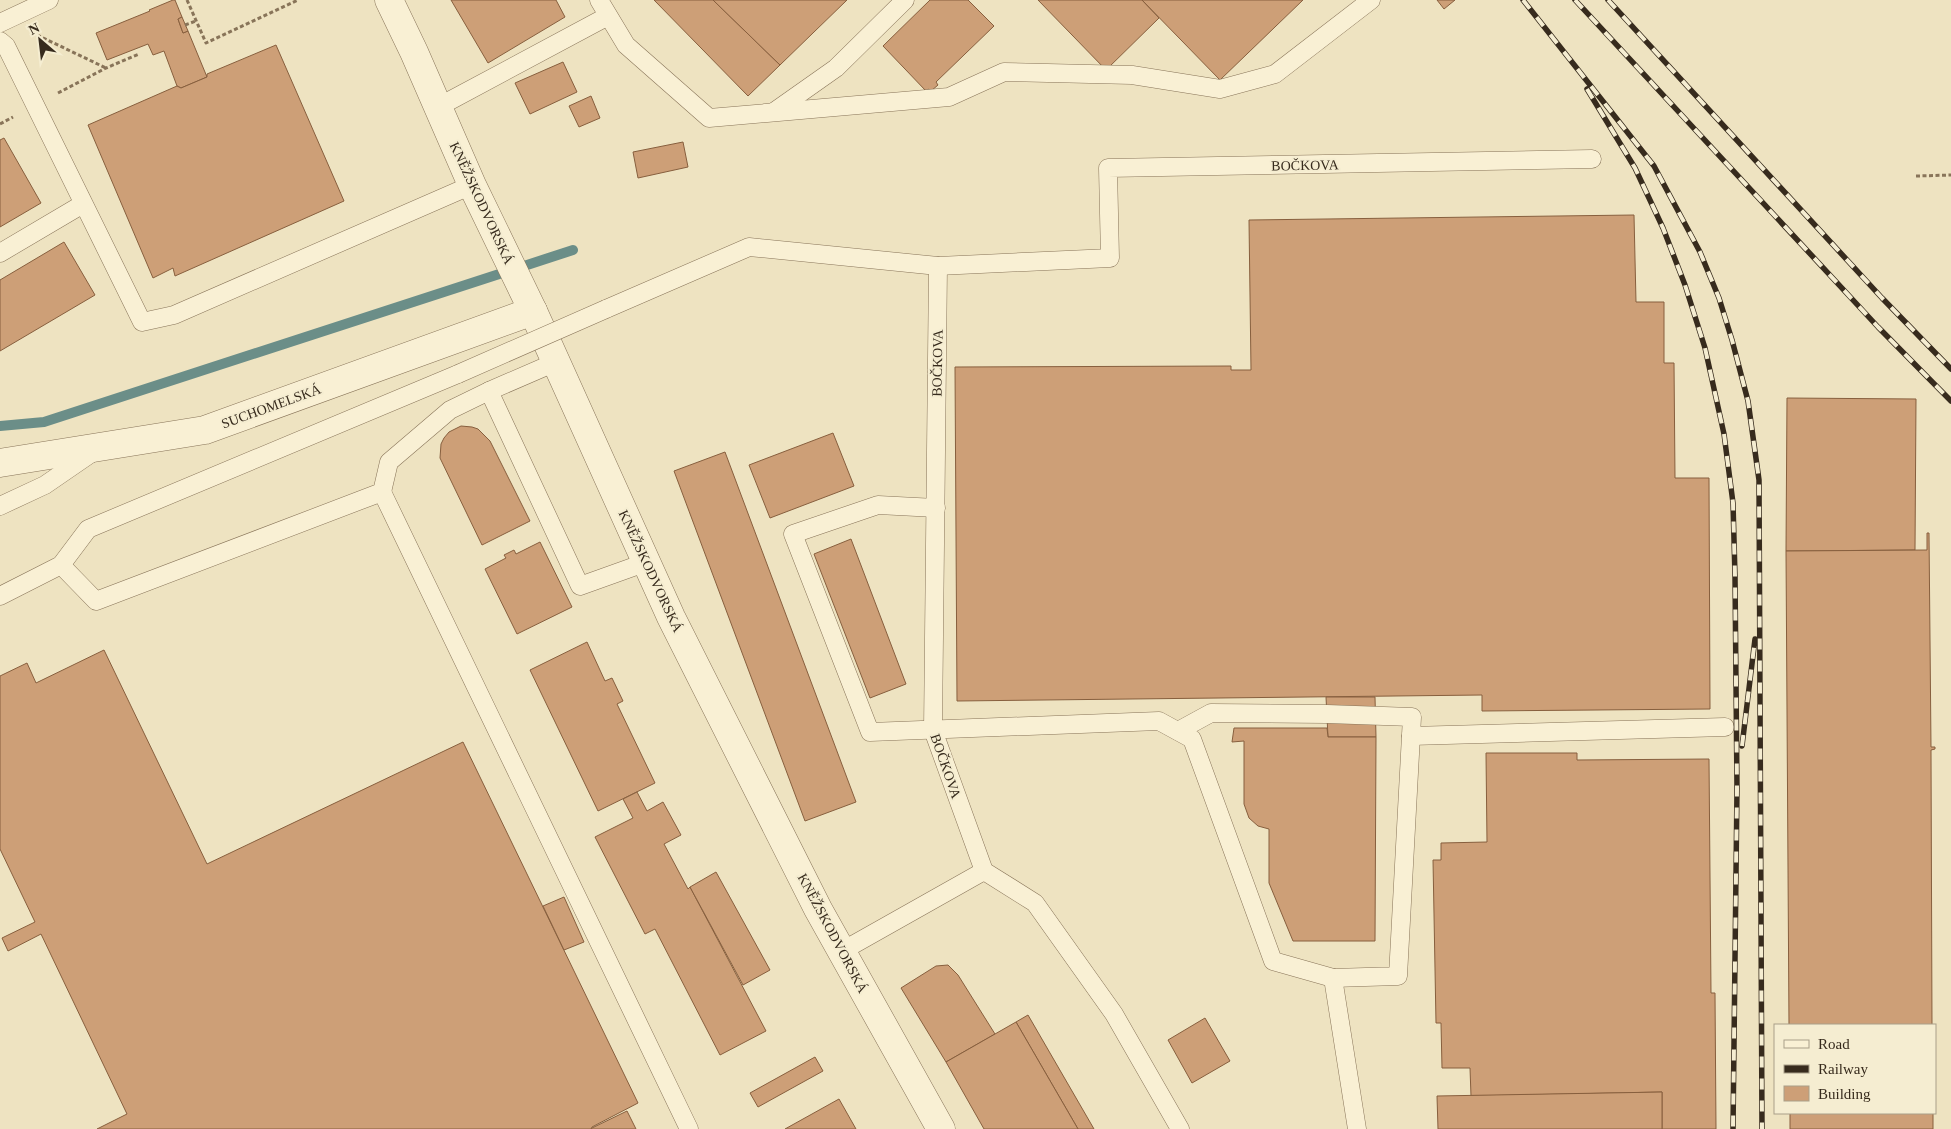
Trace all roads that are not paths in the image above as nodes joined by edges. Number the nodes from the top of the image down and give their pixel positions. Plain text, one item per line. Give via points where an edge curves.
1 (48, 0) edge
2 (389, 0) edge
3 (599, 0) edge
4 (906, 0) edge
5 (1371, 0) edge
6 (608, 16) junction
7 (3, 22) edge
8 (0, 41) edge
9 (438, 107) junction
10 (772, 113) junction
11 (1592, 159) dead end
12 (472, 185) junction
13 (83, 204) junction
14 (0, 253) edge
15 (938, 266) junction
16 (533, 311) junction
17 (556, 362) junction
18 (488, 391) junction
19 (100, 447) junction
20 (0, 463) edge
21 (382, 492) junction
22 (0, 506) edge
23 (936, 508) junction
24 (647, 562) junction
25 (61, 565) junction
26 (0, 596) edge
27 (1725, 727) dead end
28 (933, 730) junction
29 (1178, 731) junction
30 (1411, 736) junction
31 (984, 872) junction
32 (842, 951) junction
33 (1333, 978) junction
34 (689, 1129) edge
35 (941, 1129) edge
36 (1180, 1129) edge
37 (1357, 1129) edge

1 - 7 lane
2 - 9 street, KNĚŽSKODVORSKÁ
3 - 6 lane
4 - 10 lane via 836,68
5 - 10 lane via 1276,74 1220,89 1132,74 1004,72 949,97
6 - 9 lane
6 - 10 lane via 626,45 709,118
8 - 13 lane via 6,46
9 - 12 street, KNĚŽSKODVORSKÁ
11 - 15 lane, BOČKOVA via 1108,168 1110,258
12 - 13 lane via 174,316 142,322
12 - 16 street, KNĚŽSKODVORSKÁ
13 - 14 lane
15 - 23 lane, BOČKOVA
15 - 25 lane, bridge via 749,247 458,374 88,529
16 - 17 street, KNĚŽSKODVORSKÁ
16 - 19 street, SUCHOMELSKÁ via 204,430
17 - 18 lane
17 - 24 street, KNĚŽSKODVORSKÁ
18 - 21 lane via 450,410 389,462
18 - 24 lane via 580,586
19 - 20 street, SUCHOMELSKÁ
19 - 22 lane via 45,486
21 - 25 lane via 96,601
21 - 34 lane
23 - 28 lane, BOČKOVA
23 - 28 lane via 878,505 793,534 870,732
24 - 32 street, KNĚŽSKODVORSKÁ via 680,635
25 - 26 lane
27 - 30 lane
28 - 29 lane via 1159,721
28 - 31 lane, BOČKOVA
29 - 30 lane via 1211,713 1327,714 1412,717
29 - 33 lane via 1192,739 1273,962
30 - 33 lane via 1398,976
31 - 32 lane
31 - 36 lane via 1035,903 1114,1014
32 - 35 street, KNĚŽSKODVORSKÁ
33 - 37 lane

